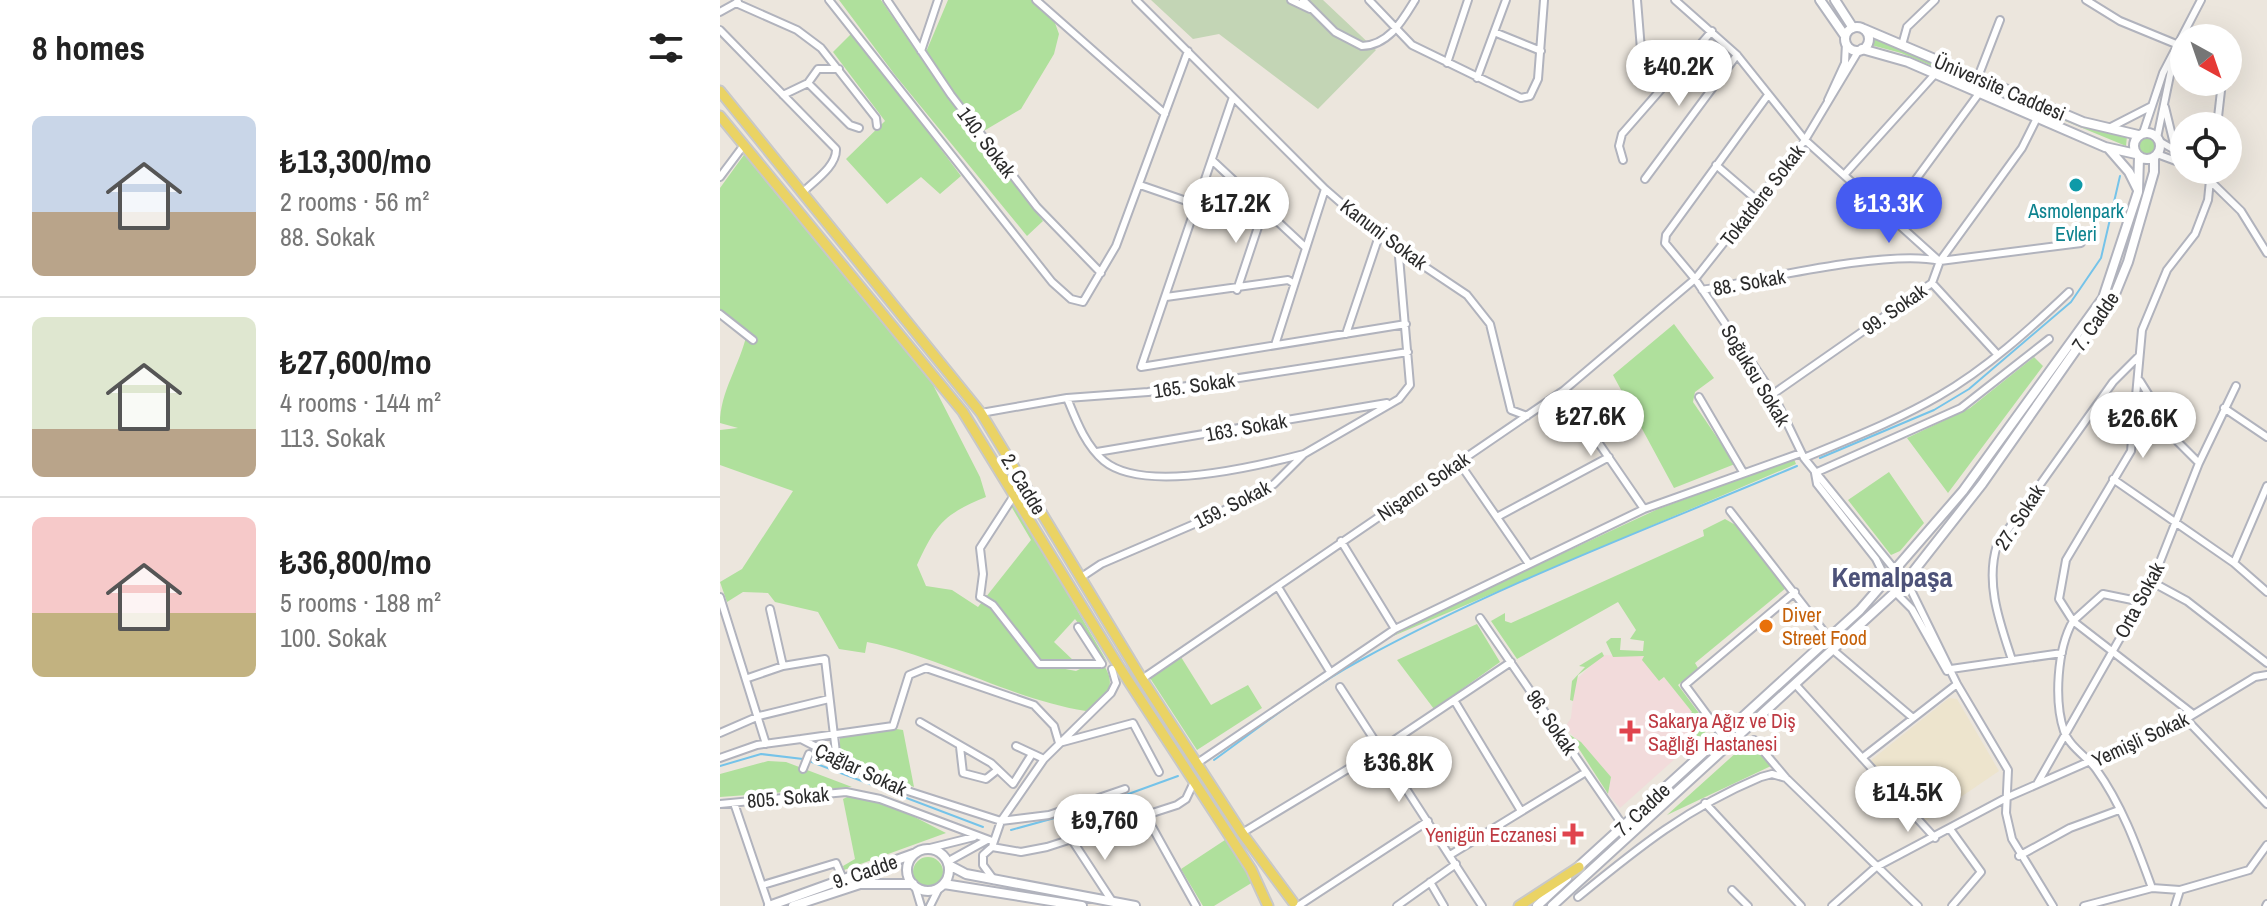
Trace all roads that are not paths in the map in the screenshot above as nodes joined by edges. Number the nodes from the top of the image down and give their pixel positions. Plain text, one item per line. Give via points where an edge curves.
1 (829, 0) edge
2 (887, 0) edge
3 (938, 0) edge
4 (1036, 0) edge
5 (1136, 0) edge
6 (1291, 0) edge
7 (1303, 0) edge
8 (1369, 0) edge
9 (1415, 0) edge
10 (1468, 0) edge
11 (1506, 0) edge
12 (1637, 0) edge
13 (1675, 0) edge
14 (1820, 0) edge
15 (1835, 0) edge
16 (1935, 0) edge
17 (2086, 0) edge
18 (2201, 0) edge
19 (738, 1) edge
20 (1542, 2) edge
21 (1313, 11) junction
22 (720, 12) edge
23 (2000, 20) dead end
24 (2189, 24) edge
25 (1398, 27) junction
26 (1853, 28) junction
27 (1864, 29) junction
28 (720, 30) edge
29 (1712, 31) junction
30 (1494, 32) junction
31 (1846, 39) junction
32 (2170, 39) edge
33 (1902, 45) junction
34 (1861, 50) junction
35 (921, 51) junction
36 (1188, 51) junction
37 (1541, 51) junction
38 (1737, 55) junction
39 (1447, 63) junction
40 (2170, 64) edge
41 (839, 69) junction
42 (1936, 73) junction
43 (1978, 77) junction
44 (1477, 78) junction
45 (2170, 81) edge
46 (1669, 82) junction
47 (808, 83) junction
48 (720, 91) edge
49 (1980, 92) junction
50 (783, 95) junction
51 (1768, 95) junction
52 (1233, 97) junction
53 (2164, 104) junction
54 (1825, 107) junction
55 (2150, 107) junction
56 (1165, 114) junction
57 (720, 116) edge
58 (2038, 116) junction
59 (877, 126) dead end
60 (859, 128) dead end
61 (2170, 128) edge
62 (2107, 129) junction
63 (2141, 134) junction
64 (2158, 139) junction
65 (1805, 140) junction
66 (744, 145) junction
67 (2105, 147) junction
68 (2170, 147) edge
69 (2138, 156) junction
70 (2155, 156) junction
71 (1623, 160) dead end
72 (2170, 160) edge
73 (1213, 161) junction
74 (1716, 165) junction
75 (1844, 175) junction
76 (720, 177) edge
77 (1645, 179) dead end
78 (2210, 184) edge
79 (2215, 184) edge
80 (1140, 185) junction
81 (1325, 189) junction
82 (2138, 192) junction
83 (802, 193) junction
84 (1758, 201) junction
85 (1198, 205) junction
86 (1264, 209) junction
87 (1889, 216) junction
88 (1379, 236) junction
89 (2081, 243) dead end
90 (1398, 245) junction
91 (1305, 247) junction
92 (2267, 253) edge
93 (1940, 261) junction
94 (1101, 273) junction
95 (1695, 279) junction
96 (1293, 283) junction
97 (1932, 283) junction
98 (1237, 290) junction
99 (1702, 290) junction
100 (2069, 292) dead end
101 (1166, 297) junction
102 (720, 314) edge
103 (1406, 324) junction
104 (1346, 334) junction
105 (2049, 339) dead end
106 (753, 340) dead end
107 (1275, 345) junction
108 (1408, 352) junction
109 (1997, 354) junction
110 (2139, 356) junction
111 (2140, 381) junction
112 (2236, 386) dead end
113 (1563, 391) junction
114 (1773, 394) junction
115 (1699, 397) dead end
116 (1067, 398) junction
117 (1394, 401) junction
118 (2224, 408) junction
119 (981, 413) junction
120 (1527, 416) junction
121 (2267, 437) edge
122 (1097, 452) junction
123 (1304, 454) junction
124 (1802, 456) junction
125 (1609, 457) junction
126 (1458, 461) junction
127 (2199, 463) junction
128 (1743, 472) junction
129 (1815, 473) junction
130 (2113, 479) junction
131 (2267, 486) edge
132 (1015, 494) junction
133 (1644, 509) junction
134 (1730, 511) dead end
135 (1497, 517) junction
136 (2177, 522) junction
137 (1341, 541) junction
138 (2234, 563) junction
139 (1529, 564) junction
140 (1895, 570) junction
141 (1080, 578) junction
142 (1886, 579) junction
143 (1906, 580) junction
144 (2152, 582) junction
145 (1278, 587) junction
146 (1795, 592) junction
147 (1895, 592) junction
148 (2267, 592) edge
149 (722, 601) edge
150 (2142, 602) junction
151 (770, 609) dead end
152 (1480, 618) dead end
153 (2073, 621) junction
154 (1078, 627) dead end
155 (1395, 629) junction
156 (1829, 638) junction
157 (2112, 649) junction
158 (1833, 650) junction
159 (2062, 653) junction
160 (2012, 660) junction
161 (1511, 662) junction
162 (2267, 663) edge
163 (1102, 664) junction
164 (783, 666) junction
165 (1115, 667) junction
166 (1951, 669) junction
167 (1329, 670) junction
168 (2267, 675) edge
169 (748, 678) junction
170 (1142, 679) junction
171 (1795, 684) junction
172 (1957, 684) junction
173 (1340, 687) dead end
174 (829, 699) junction
175 (1454, 700) junction
176 (759, 716) junction
177 (2190, 717) junction
178 (1913, 718) junction
179 (920, 722) dead end
180 (834, 732) junction
181 (720, 733) edge
182 (2065, 733) junction
183 (1722, 735) junction
184 (801, 739) junction
185 (1754, 740) dead end
186 (1059, 743) junction
187 (766, 744) junction
188 (1016, 746) dead end
189 (960, 747) junction
190 (1381, 749) junction
191 (809, 754) dead end
192 (1032, 754) junction
193 (720, 758) edge
194 (1862, 758) junction
195 (1044, 759) junction
196 (837, 761) junction
197 (2089, 762) junction
198 (1196, 764) junction
199 (803, 769) dead end
200 (996, 771) junction
201 (1159, 772) dead end
202 (1586, 772) junction
203 (1786, 778) junction
204 (1194, 782) junction
205 (2037, 784) junction
206 (1125, 789) dead end
207 (2008, 797) junction
208 (734, 803) junction
209 (1705, 803) junction
210 (720, 804) edge
211 (2267, 804) edge
212 (2119, 810) junction
213 (1521, 811) junction
214 (1146, 816) junction
215 (1001, 821) junction
216 (1428, 821) junction
217 (1624, 827) junction
218 (1950, 829) junction
219 (1242, 833) junction
220 (977, 837) junction
221 (1935, 838) junction
222 (1072, 840) junction
223 (990, 843) junction
224 (2267, 845) edge
225 (919, 852) junction
226 (1450, 855) junction
227 (2019, 856) junction
228 (948, 864) junction
229 (1456, 864) junction
230 (1579, 867) junction
231 (1876, 867) junction
232 (843, 879) junction
233 (994, 880) junction
234 (1430, 882) junction
235 (763, 885) junction
236 (914, 885) junction
237 (941, 886) junction
238 (1571, 888) junction
239 (2152, 888) junction
240 (1732, 890) dead end
241 (2180, 890) junction
242 (1023, 895) junction
243 (1578, 897) junction
244 (1112, 901) junction
245 (2108, 902) edge
246 (1296, 905) edge
247 (769, 906) edge
248 (793, 906) edge
249 (921, 906) edge
250 (930, 906) edge
251 (1023, 906) edge
252 (1082, 906) edge
253 (1135, 906) edge
254 (1196, 906) edge
255 (1269, 906) edge
256 (1397, 906) edge
257 (1444, 906) edge
258 (1482, 906) edge
259 (1519, 906) edge
260 (1537, 906) edge
261 (1552, 906) edge
262 (1586, 906) edge
263 (1748, 906) edge
264 (1801, 906) edge
265 (1832, 906) edge
266 (1918, 906) edge
267 (1952, 906) edge
268 (2053, 906) edge
269 (2084, 906) edge
270 (2175, 906) edge

1 - 94 street via 1052,282 1083,302
2 - 35 street, 140. Sokak
3 - 35 street
4 - 56 street
5 - 36 street, Kanuni Sokak
6 - 21 street
7 - 21 street
8 - 25 street
9 - 25 street
10 - 39 street
11 - 30 street
12 - 46 street via 1642,62
13 - 29 street
14 - 31 main road
15 - 26 main road
16 - 33 street via 1907,27
17 - 32 street via 2120,21
18 - 24 street
19 - 22 street
19 - 41 street via 797,30
20 - 37 street
21 - 25 street via 1335,32 1362,46 1382,41
23 - 43 street
25 - 39 street via 1412,45
26 - 27 main road
26 - 31 main road
27 - 33 main road, Üniversite Caddesi
27 - 34 main road via 1869,40
28 - 50 street
29 - 38 street
29 - 46 street
30 - 37 street
30 - 44 street
31 - 34 main road via 1852,50
31 - 54 street, Tokatdere Sokak via 1845,63
33 - 43 main road, Üniversite Caddesi
34 - 42 main road, Üniversite Caddesi via 1889,54
34 - 54 street, Tokatdere Sokak
35 - 94 street, 140. Sokak via 1037,207
36 - 52 street, Kanuni Sokak
36 - 56 street
37 - 44 street via 1530,96 1521,98
38 - 51 street
38 - 77 street
39 - 44 street
40 - 55 street
41 - 47 street via 818,69
41 - 59 street
42 - 49 main road, Üniversite Caddesi
42 - 75 street
43 - 62 main road, Üniversite Caddesi
45 - 53 street
46 - 71 street via 1622,134
47 - 50 street
47 - 60 street
48 - 83 main road, 2. Cadde
49 - 58 main road, Üniversite Caddesi
49 - 87 street
50 - 83 street via 836,149 830,165
51 - 65 street
51 - 74 street
52 - 73 street
52 - 81 street, Kanuni Sokak
53 - 61 street
53 - 64 street
54 - 65 street, Tokatdere Sokak
55 - 62 street
55 - 63 street
56 - 80 street
57 - 66 main road, 2. Cadde
58 - 67 main road, Üniversite Caddesi
58 - 93 street, 99. Sokak via 2022,148
62 - 63 main road, Üniversite Caddesi
63 - 64 main road, Üniversite Caddesi
63 - 69 main road, 7. Cadde via 2133,144
64 - 68 street
64 - 70 main road, 7. Cadde
65 - 75 street
65 - 84 street, Tokatdere Sokak
66 - 76 street
66 - 132 main road, 2. Cadde via 963,412
67 - 69 main road, Üniversite Caddesi
67 - 82 main road via 2129,172
69 - 70 main road, Üniversite Caddesi
69 - 82 main road, 7. Cadde
70 - 72 street
70 - 143 main road, 7. Cadde via 2115,294 1982,484
73 - 85 street
73 - 86 street
74 - 84 street
74 - 95 street, Soğuksu Sokak via 1666,235 1665,243
75 - 87 street
78 - 110 street via 2195,234 2167,270 2149,307
79 - 92 street via 2241,211
80 - 85 street
80 - 94 street
81 - 88 street, Kanuni Sokak
81 - 91 street
82 - 140 main road, 7. Cadde via 2103,298 1990,456
83 - 119 main road, 2. Cadde
84 - 95 street, Tokatdere Sokak
85 - 101 street
86 - 91 street
86 - 98 street
87 - 93 street
88 - 90 street, Kanuni Sokak
88 - 104 street
89 - 93 street, 88. Sokak
90 - 103 street
90 - 120 street, Kanuni Sokak via 1467,295 1490,324 1511,410
91 - 96 street
93 - 97 street, 99. Sokak
93 - 99 street, 88. Sokak via 1921,257 1854,265
95 - 99 street, Soğuksu Sokak
95 - 113 street, Nişancı Sokak
96 - 98 street
96 - 107 street
97 - 109 street
97 - 114 street, 99. Sokak
98 - 101 street
99 - 114 street, Soğuksu Sokak
100 - 109 street
101 - 107 street via 1141,367
102 - 106 street
103 - 104 street
103 - 108 street
104 - 107 street
105 - 129 street via 1961,408
108 - 116 street, 165. Sokak via 1148,392
108 - 117 street, 159. Sokak via 1410,385
109 - 124 street via 1941,395 1875,429
110 - 111 street
110 - 160 street, 27. Sokak via 2113,382 1997,545 1992,564 1996,611
111 - 127 street via 2178,442
111 - 130 street via 2131,451
112 - 118 street, Orta Sokak
113 - 120 street, Nişancı Sokak
113 - 125 street
114 - 124 street, Soğuksu Sokak
115 - 128 street
116 - 119 street, 165. Sokak
116 - 122 street via 1081,433
117 - 122 street, 163. Sokak
117 - 123 street, 159. Sokak
118 - 121 street
118 - 127 street, Orta Sokak
119 - 141 main road, 2. Cadde
120 - 126 street, Nişancı Sokak
122 - 123 street via 1120,468 1175,478
123 - 141 street, 159. Sokak via 1274,484
124 - 128 street
124 - 129 street, Soğuksu Sokak
125 - 133 street
125 - 135 street
126 - 135 street
126 - 137 street, Nişancı Sokak
127 - 136 street, Orta Sokak
128 - 133 street
129 - 140 street
129 - 142 street via 1817,484
130 - 136 street
130 - 153 street via 2061,576 2059,599
131 - 138 street
132 - 163 street via 980,548 980,597 993,605 1039,664
132 - 165 main road, 2. Cadde
133 - 139 street
134 - 146 street
135 - 139 street
136 - 138 street
136 - 144 street, Orta Sokak
137 - 145 street, Nişancı Sokak
137 - 155 street
138 - 148 street
139 - 155 street
140 - 142 main road, 7. Cadde
140 - 143 main road
141 - 170 main road, 2. Cadde
142 - 147 main road
142 - 156 main road, 7. Cadde
143 - 147 main road, 7. Cadde
143 - 166 street
144 - 150 street, Orta Sokak
144 - 162 street via 2187,601
145 - 167 street
145 - 170 street, Nişancı Sokak
146 - 156 street
146 - 183 street via 1685,685
147 - 158 main road, 7. Cadde
147 - 166 street via 1912,609 1947,671
149 - 169 street
150 - 153 street via 2103,594
150 - 157 street, Orta Sokak
151 - 164 street
152 - 161 street, 96. Sokak
153 - 157 street
153 - 159 street
154 - 163 street
155 - 167 street
156 - 183 main road, 7. Cadde
157 - 177 street
157 - 182 street, Orta Sokak
158 - 171 main road, 7. Cadde
158 - 178 street
159 - 160 street
159 - 182 street via 2059,692
160 - 166 street
161 - 175 street
161 - 202 street, 96. Sokak
163 - 165 street
164 - 169 street
164 - 174 street via 825,659
165 - 186 street via 1111,693
165 - 204 main road, 2. Cadde
166 - 172 street
167 - 198 street
168 - 177 street, Yemişli Sokak
169 - 176 street
170 - 198 main road, 2. Cadde
171 - 194 street
171 - 238 main road, 7. Cadde
172 - 178 street
172 - 207 street via 2008,770
173 - 190 street
174 - 176 street
174 - 180 street
175 - 190 street
175 - 213 street
176 - 181 street
176 - 187 street
177 - 197 street, Yemişli Sokak
177 - 211 street
178 - 194 street
179 - 189 street
180 - 184 street
180 - 186 street via 893,726 909,675 918,669 1034,705 1054,726
180 - 196 street
182 - 197 street
182 - 205 street, Orta Sokak
183 - 217 main road, 7. Cadde
184 - 187 street, Çağlar Sokak
184 - 196 street, Çağlar Sokak
185 - 203 street
186 - 195 street
186 - 201 street via 1133,723
187 - 193 street, Çağlar Sokak
188 - 192 street
189 - 200 street
189 - 200 street via 963,773 986,779
190 - 216 street
190 - 219 street
191 - 199 street
192 - 195 street
192 - 200 street via 1013,784
194 - 221 street
195 - 215 street
196 - 215 street, Çağlar Sokak via 944,805
197 - 205 street, Yemişli Sokak
197 - 212 street
198 - 219 main road, 2. Cadde
202 - 213 street
202 - 217 street, 96. Sokak
203 - 209 street via 1761,777
203 - 231 street
204 - 214 street, 805. Sokak via 1186,799
204 - 255 main road, 2. Cadde
205 - 207 street, Yemişli Sokak
206 - 215 street via 1049,815
207 - 218 street, Yemişli Sokak
207 - 227 street via 2006,813
208 - 210 street, 805. Sokak
208 - 220 street, 805. Sokak via 846,792 880,799
208 - 235 street
209 - 243 street via 1638,845
209 - 264 street
212 - 227 street via 2070,828
212 - 239 street
213 - 226 street
214 - 222 street, 805. Sokak
214 - 254 street
215 - 223 street
216 - 226 street
216 - 246 street
217 - 230 main road, 7. Cadde
218 - 221 street, Yemişli Sokak
218 - 267 street via 1981,872
219 - 246 main road, 2. Cadde
220 - 223 street, 805. Sokak
220 - 225 street
221 - 231 street, Yemişli Sokak
222 - 223 street, 805. Sokak via 1021,852
222 - 244 street
223 - 228 street
223 - 233 street via 983,865
224 - 241 street via 2249,870
225 - 228 main road via 934,850
225 - 232 main road, 9. Cadde
225 - 236 main road via 907,868
226 - 229 street
227 - 268 street
228 - 233 main road
228 - 237 main road
229 - 234 street
229 - 258 street
230 - 259 main road
230 - 260 main road, 7. Cadde
231 - 265 street, Yemişli Sokak
231 - 266 street
232 - 235 street via 836,863
232 - 247 main road, 9. Cadde
233 - 244 main road
234 - 256 street
234 - 257 street
235 - 247 street
236 - 237 main road via 926,891
236 - 248 main road, 9. Cadde via 860,884
236 - 249 street
237 - 242 main road
237 - 250 street
238 - 243 street
238 - 261 main road, 7. Cadde
239 - 241 street
239 - 245 street
240 - 263 street
241 - 270 street
242 - 251 street
242 - 252 main road
243 - 262 street
244 - 253 main road
245 - 269 street
246 - 255 main road via 1283,900

